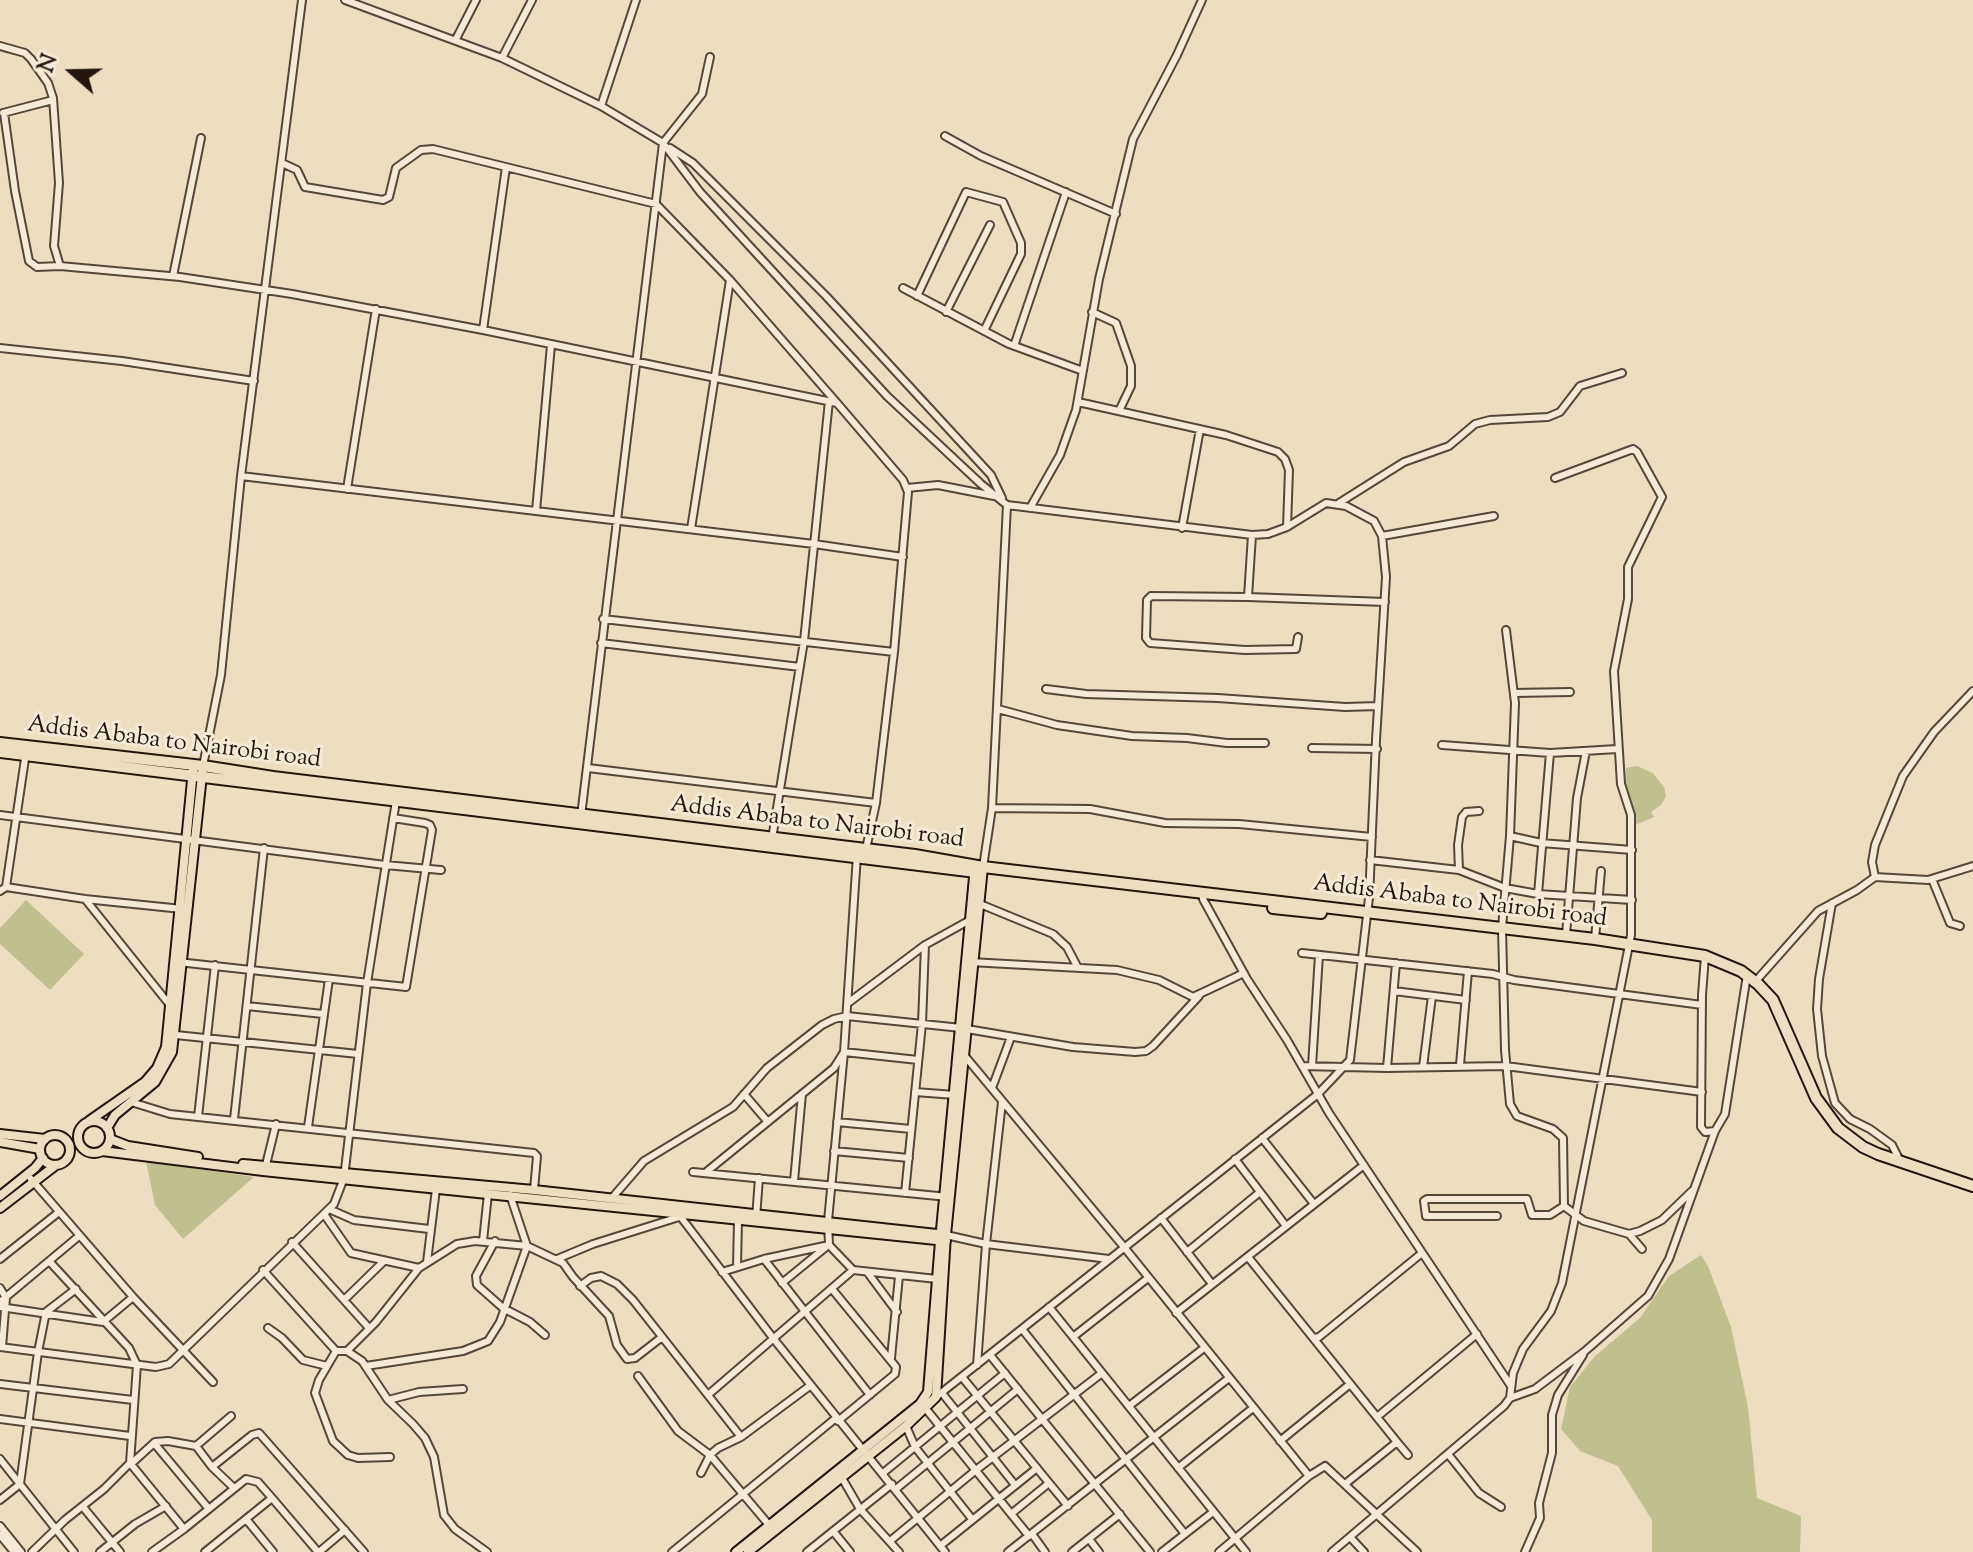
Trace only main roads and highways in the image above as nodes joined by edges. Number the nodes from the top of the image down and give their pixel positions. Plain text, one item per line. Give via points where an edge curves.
1 (0, 743) edge
2 (26, 750) junction
3 (0, 752) edge
4 (198, 771) junction
5 (580, 819) junction
6 (772, 842) junction
7 (979, 869) junction
8 (1368, 915) junction
9 (1503, 931) junction
10 (1629, 946) junction
11 (177, 962) junction
12 (970, 962) junction
13 (964, 1028) junction
14 (172, 1039) junction
15 (958, 1096) junction
16 (86, 1123) junction
17 (107, 1128) junction
18 (2, 1134) edge
19 (59, 1136) junction
20 (45, 1139) junction
21 (110, 1139) junction
22 (102, 1151) junction
23 (91, 1153) junction
24 (42, 1154) junction
25 (61, 1162) junction
26 (265, 1169) junction
27 (344, 1175) junction
28 (30, 1178) junction
29 (1973, 1186) edge
30 (0, 1196) edge
31 (0, 1208) edge
32 (756, 1218) junction
33 (945, 1238) junction
34 (865, 1453) junction
35 (736, 1552) edge
36 (748, 1552) edge

1 - 2 highway, Addis Ababa to Nairobi road
2 - 3 highway, Addis Ababa to Nairobi road
2 - 4 highway, Addis Ababa to Nairobi road
4 - 5 highway, Addis Ababa to Nairobi road
4 - 5 highway, Addis Ababa to Nairobi road via 396,801
4 - 11 main road
5 - 6 highway, Addis Ababa to Nairobi road
6 - 7 highway, Addis Ababa to Nairobi road
6 - 7 highway, Addis Ababa to Nairobi road via 866,849
7 - 8 highway, Addis Ababa to Nairobi road
7 - 8 highway, Addis Ababa to Nairobi road
7 - 12 main road via 970,920
7 - 12 main road via 980,904
8 - 9 highway, Addis Ababa to Nairobi road
9 - 10 highway, Addis Ababa to Nairobi road
9 - 10 highway, Addis Ababa to Nairobi road
10 - 29 highway, Addis Ababa to Nairobi road via 1705,956 1751,978 1773,1000 1816,1098 1838,1128 1863,1147
11 - 14 main road
11 - 14 main road via 169,1004
12 - 13 main road
13 - 15 main road
13 - 15 main road
14 - 16 main road via 151,1075
14 - 17 main road via 162,1074
15 - 33 main road
16 - 17 main road via 100,1122
16 - 19 main road
16 - 23 main road via 78,1141
17 - 21 main road
18 - 20 main road
18 - 24 main road
19 - 20 main road
19 - 25 main road via 69,1149
20 - 24 main road
21 - 22 main road
21 - 26 main road
22 - 23 main road
22 - 26 main road
23 - 25 main road
24 - 25 main road via 46,1162
24 - 28 main road
25 - 28 main road
26 - 27 main road
27 - 32 main road via 612,1198
27 - 32 main road via 678,1215
28 - 30 main road
28 - 31 main road
32 - 33 main road
33 - 34 main road via 928,1392
33 - 34 main road via 939,1395 906,1426
34 - 35 main road
34 - 36 main road via 842,1478

